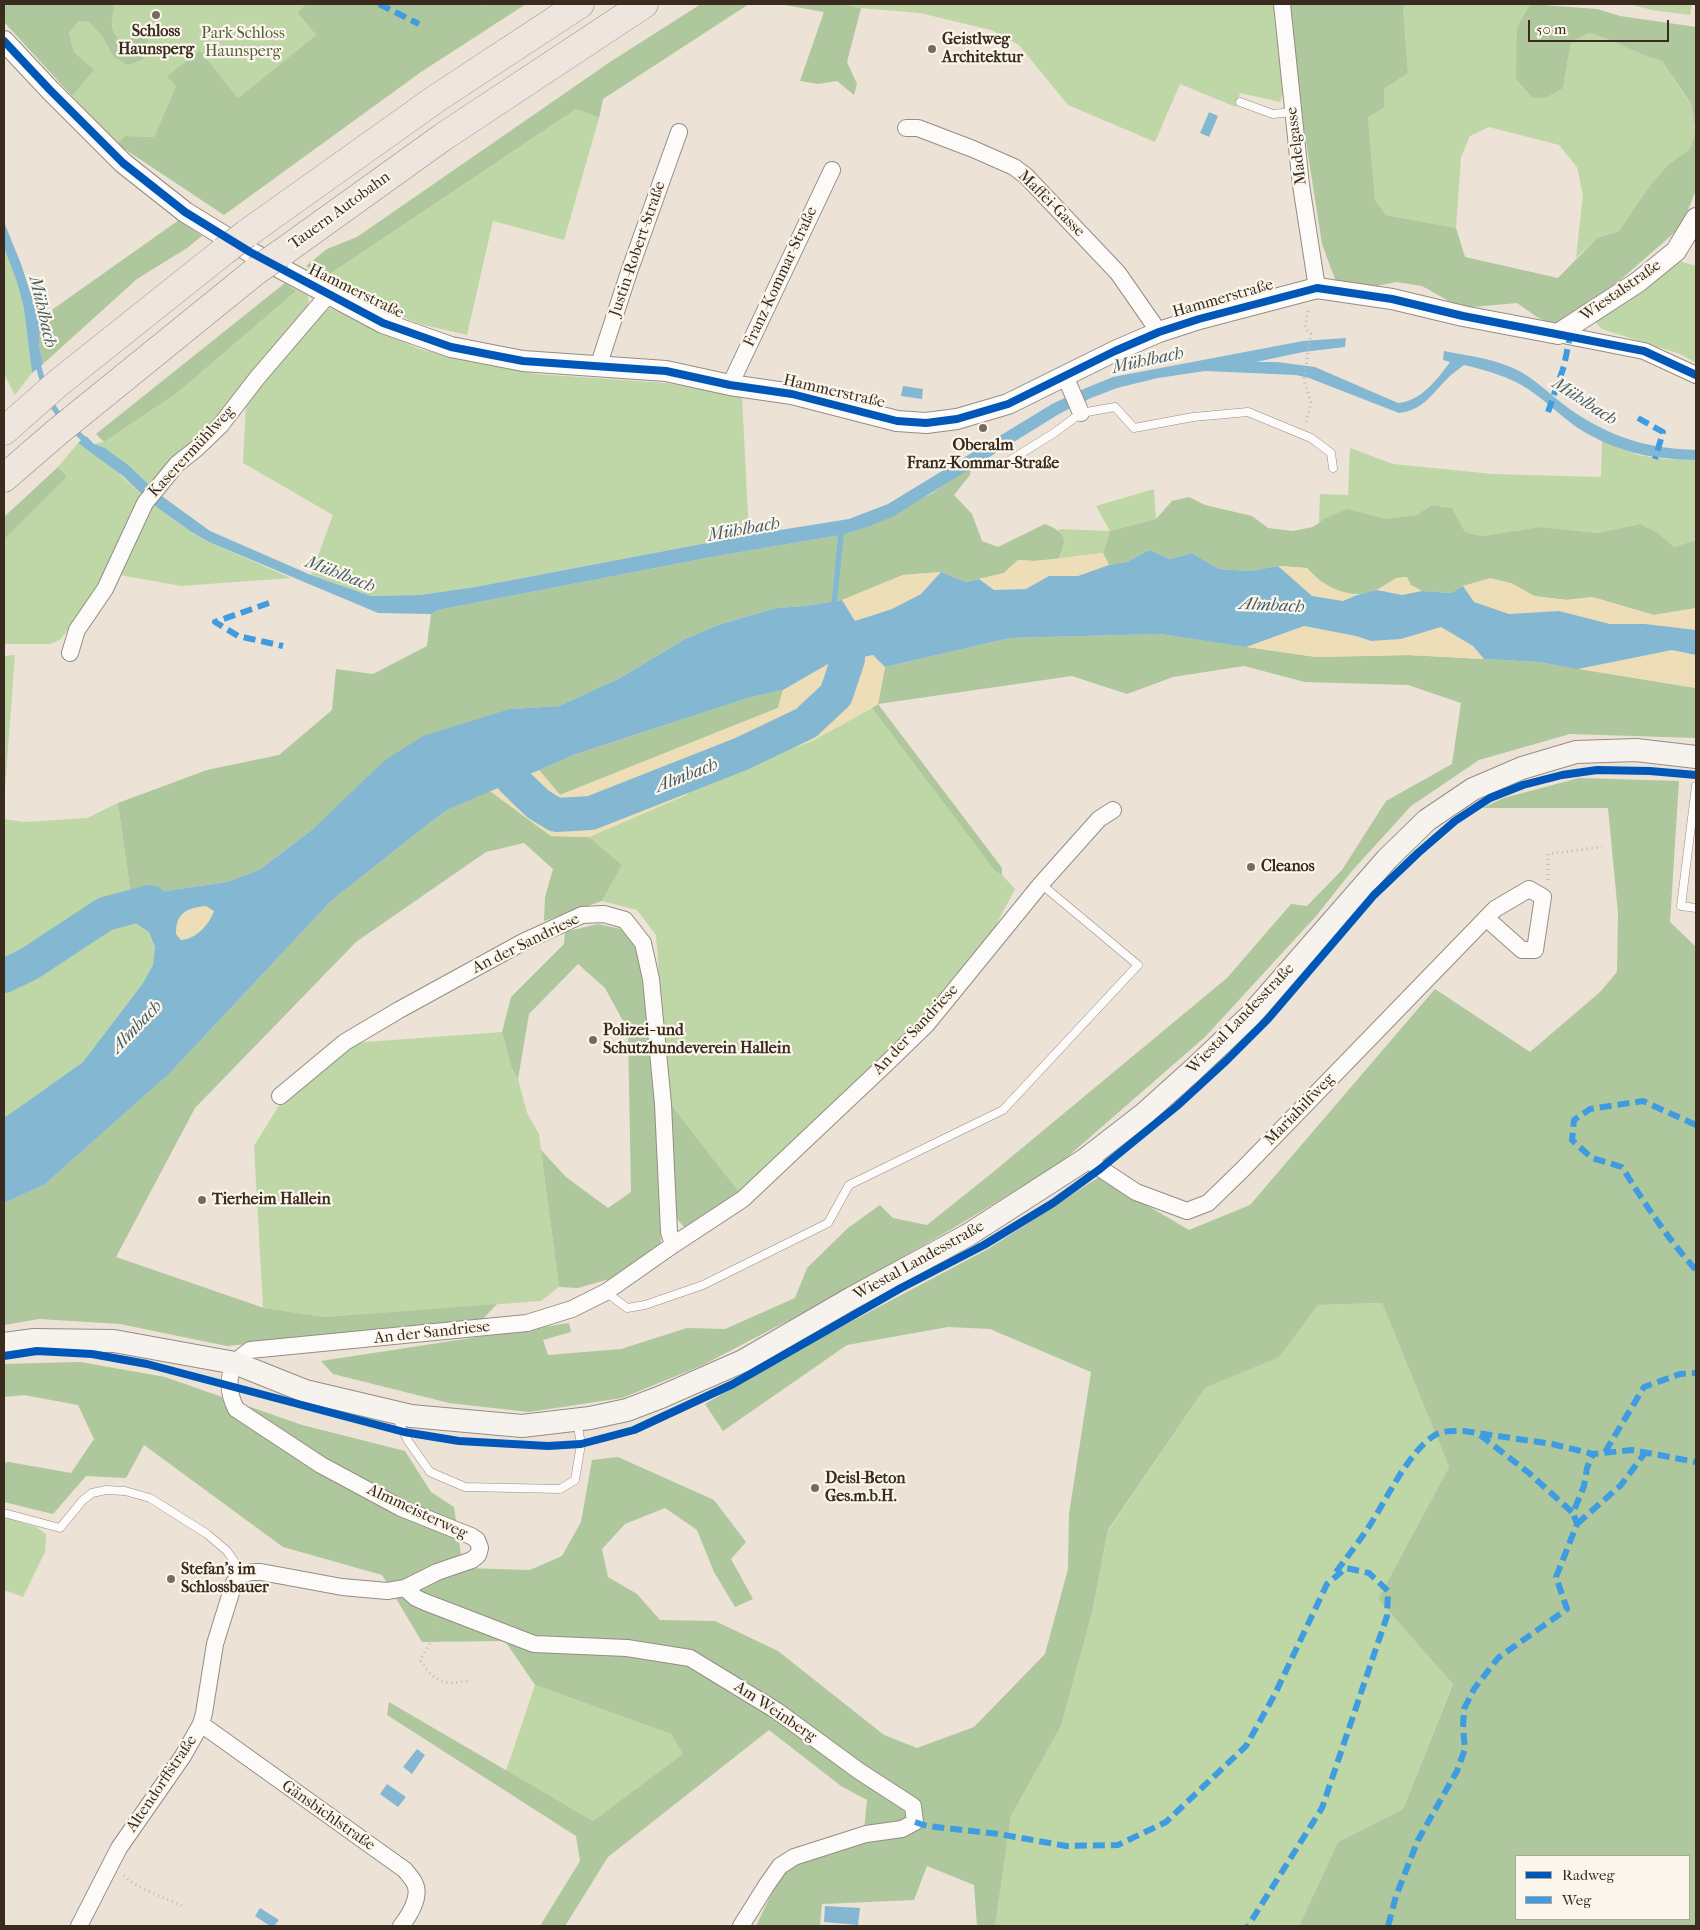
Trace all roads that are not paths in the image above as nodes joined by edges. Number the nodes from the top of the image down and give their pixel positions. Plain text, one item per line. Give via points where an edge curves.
1 (580, 4) edge
2 (644, 4) edge
3 (1282, 4) edge
4 (4, 41) edge
5 (1240, 102) dead end
6 (1293, 112) junction
7 (906, 128) dead end
8 (679, 132) dead end
9 (832, 170) dead end
10 (1696, 218) edge
11 (1317, 288) junction
12 (328, 295) junction
13 (1159, 332) junction
14 (1558, 334) junction
15 (598, 367) junction
16 (1696, 375) edge
17 (1067, 380) junction
18 (730, 385) junction
19 (1079, 410) junction
20 (4, 430) edge
21 (1008, 461) dead end
22 (1332, 468) dead end
23 (4, 478) edge
24 (70, 653) dead end
25 (1696, 757) edge
26 (1696, 786) edge
27 (1113, 810) dead end
28 (1041, 884) junction
29 (1696, 908) edge
30 (1486, 918) junction
31 (280, 1096) dead end
32 (1086, 1159) junction
33 (673, 1245) junction
34 (606, 1292) junction
35 (4, 1344) edge
36 (235, 1364) junction
37 (394, 1412) junction
38 (577, 1419) junction
39 (4, 1513) edge
40 (239, 1575) junction
41 (406, 1588) junction
42 (201, 1724) junction
43 (79, 1926) edge
44 (401, 1926) edge
45 (742, 1926) edge

1 - 20 highway, bridge via 437,98 246,234
2 - 23 highway, Tauern Autobahn, bridge via 443,137 257,270
3 - 6 street, Madelgasse
4 - 12 street, Hammerstraße via 116,156 150,185 250,252
5 - 6 lane via 1273,114
6 - 11 street, Madelgasse
7 - 13 street, Maffei-Gasse via 918,128 973,149 1014,167 1026,176 1118,273
8 - 15 street, Justin-Robert-Straße
9 - 18 street, Franz-Kommar-Straße
10 - 14 street, Wiestalstraße via 1676,251 1638,282
11 - 13 street, Hammerstraße
11 - 14 street, Hammerstraße via 1392,299
12 - 15 street, Hammerstraße via 383,323 451,347 522,361
12 - 24 street, Kaserermühlweg via 220,426 176,464 145,503 105,589 77,630
13 - 17 street, Hammerstraße via 1114,351
14 - 16 street, Hammerstraße via 1644,351
15 - 18 street, Hammerstraße via 666,371
17 - 18 street, Hammerstraße via 997,408 948,421 926,423 897,421 792,394
17 - 19 street
19 - 21 lane via 1054,433
19 - 22 lane via 1115,407 1134,428 1193,417 1248,412 1311,438 1331,453
25 - 32 main road, Wiestal Landesstraße via 1636,750 1576,752 1522,768 1473,789 1427,820 1387,859 1250,1016 1144,1114
26 - 29 lane via 1682,906
27 - 28 street, An der Sandriese via 1099,819
28 - 33 street, An der Sandriese via 927,1024 743,1199
28 - 34 lane via 1138,964 1003,1110 849,1185 828,1223 703,1284 645,1305 627,1308
30 - 30 street, Mariahilfweg via 1529,889 1543,897 1535,950 1522,950
30 - 32 street, Mariahilfweg via 1208,1203 1187,1211 1136,1192
31 - 33 street, An der Sandriese via 345,1042 523,942 582,915 604,914 625,920 643,943 651,979 663,1104 669,1232
32 - 38 main road, Wiestal Landesstraße via 968,1235 743,1361 627,1410
33 - 34 street, An der Sandriese
34 - 36 street, An der Sandriese via 572,1309 527,1323 250,1350
35 - 36 main road, Wiestal Landesstraße via 34,1340 114,1341
36 - 37 main road, Wiestal Landesstraße via 305,1391
36 - 41 street, Almmeisterweg via 229,1385 236,1409 321,1465 401,1508 477,1540 480,1548 472,1560
37 - 38 main road, Wiestal Landesstraße via 522,1426
37 - 38 lane via 408,1441 430,1472 465,1487 560,1489 575,1480 581,1444
39 - 40 lane via 60,1528 92,1493 125,1491 150,1498 207,1534 227,1551
40 - 41 street, Almmeisterweg via 260,1572 342,1587 387,1591
40 - 42 street, Altendorffstraße via 215,1644
41 - 45 street, Am Weinberg via 425,1602 534,1644 627,1648 690,1658 777,1711 913,1806 915,1822 902,1829 866,1834 794,1857 780,1866
42 - 43 street, Altendorffstraße via 183,1756 119,1848
42 - 44 street, Gänsbichlstraße via 405,1870 417,1890

